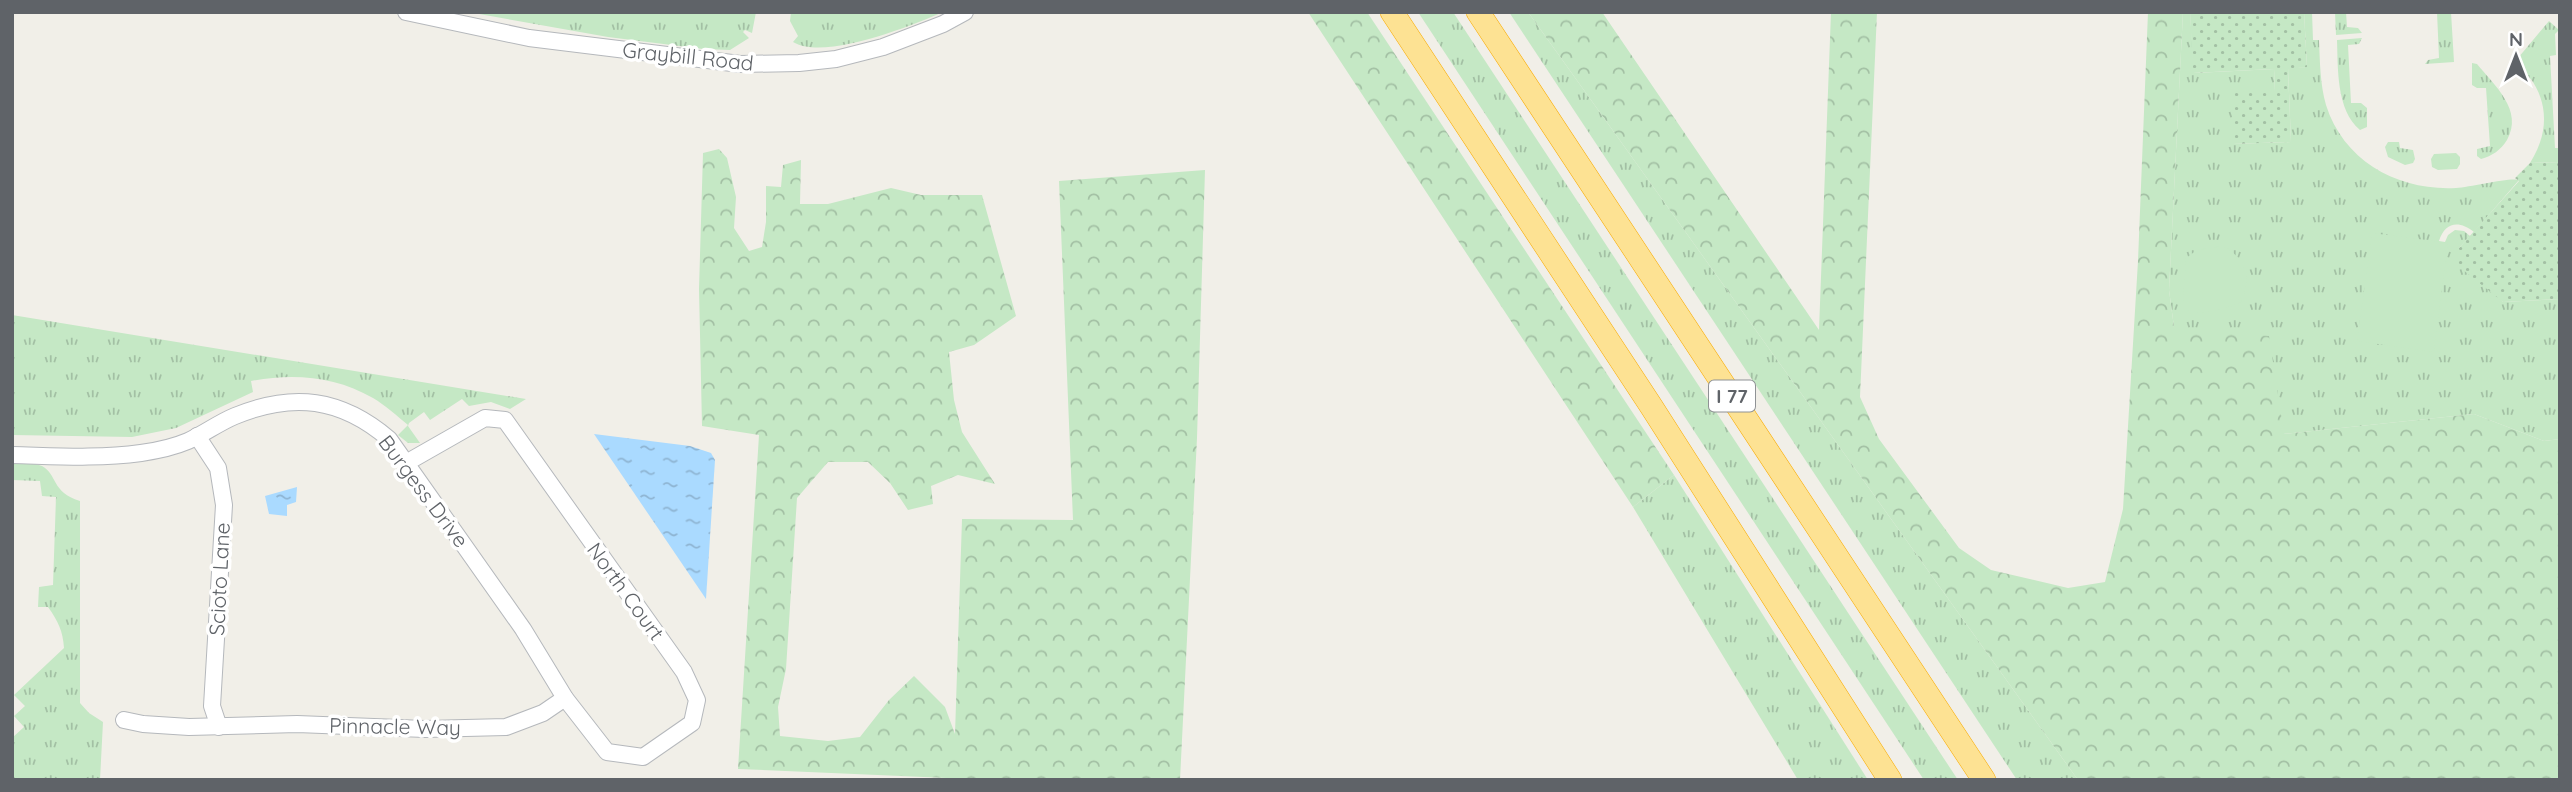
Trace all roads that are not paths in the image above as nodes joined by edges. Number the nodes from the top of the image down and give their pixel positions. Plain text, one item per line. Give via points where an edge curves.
1 (406, 12) edge
2 (965, 12) edge
3 (1392, 12) edge
4 (1478, 12) edge
5 (197, 436) junction
6 (12, 454) edge
7 (406, 463) junction
8 (565, 698) junction
9 (124, 720) dead end
10 (219, 727) junction
11 (1889, 780) edge
12 (1984, 780) edge

1 - 2 street, Graybill Road via 529,38 740,64 836,58 883,47
3 - 11 highway
4 - 12 highway, I 77
5 - 6 street, Burgess Drive via 141,453 85,458
5 - 7 street, Burgess Drive via 235,416 277,403 306,401 338,406 378,429
5 - 10 street, Scioto Lane via 218,468 224,505 212,706
7 - 8 street, Burgess Drive via 523,629
7 - 8 street, North Court via 485,418 505,420 684,672 697,700 692,723 643,757 607,752
8 - 10 street, Pinnacle Way via 543,713 506,727
9 - 10 street, Pinnacle Way

